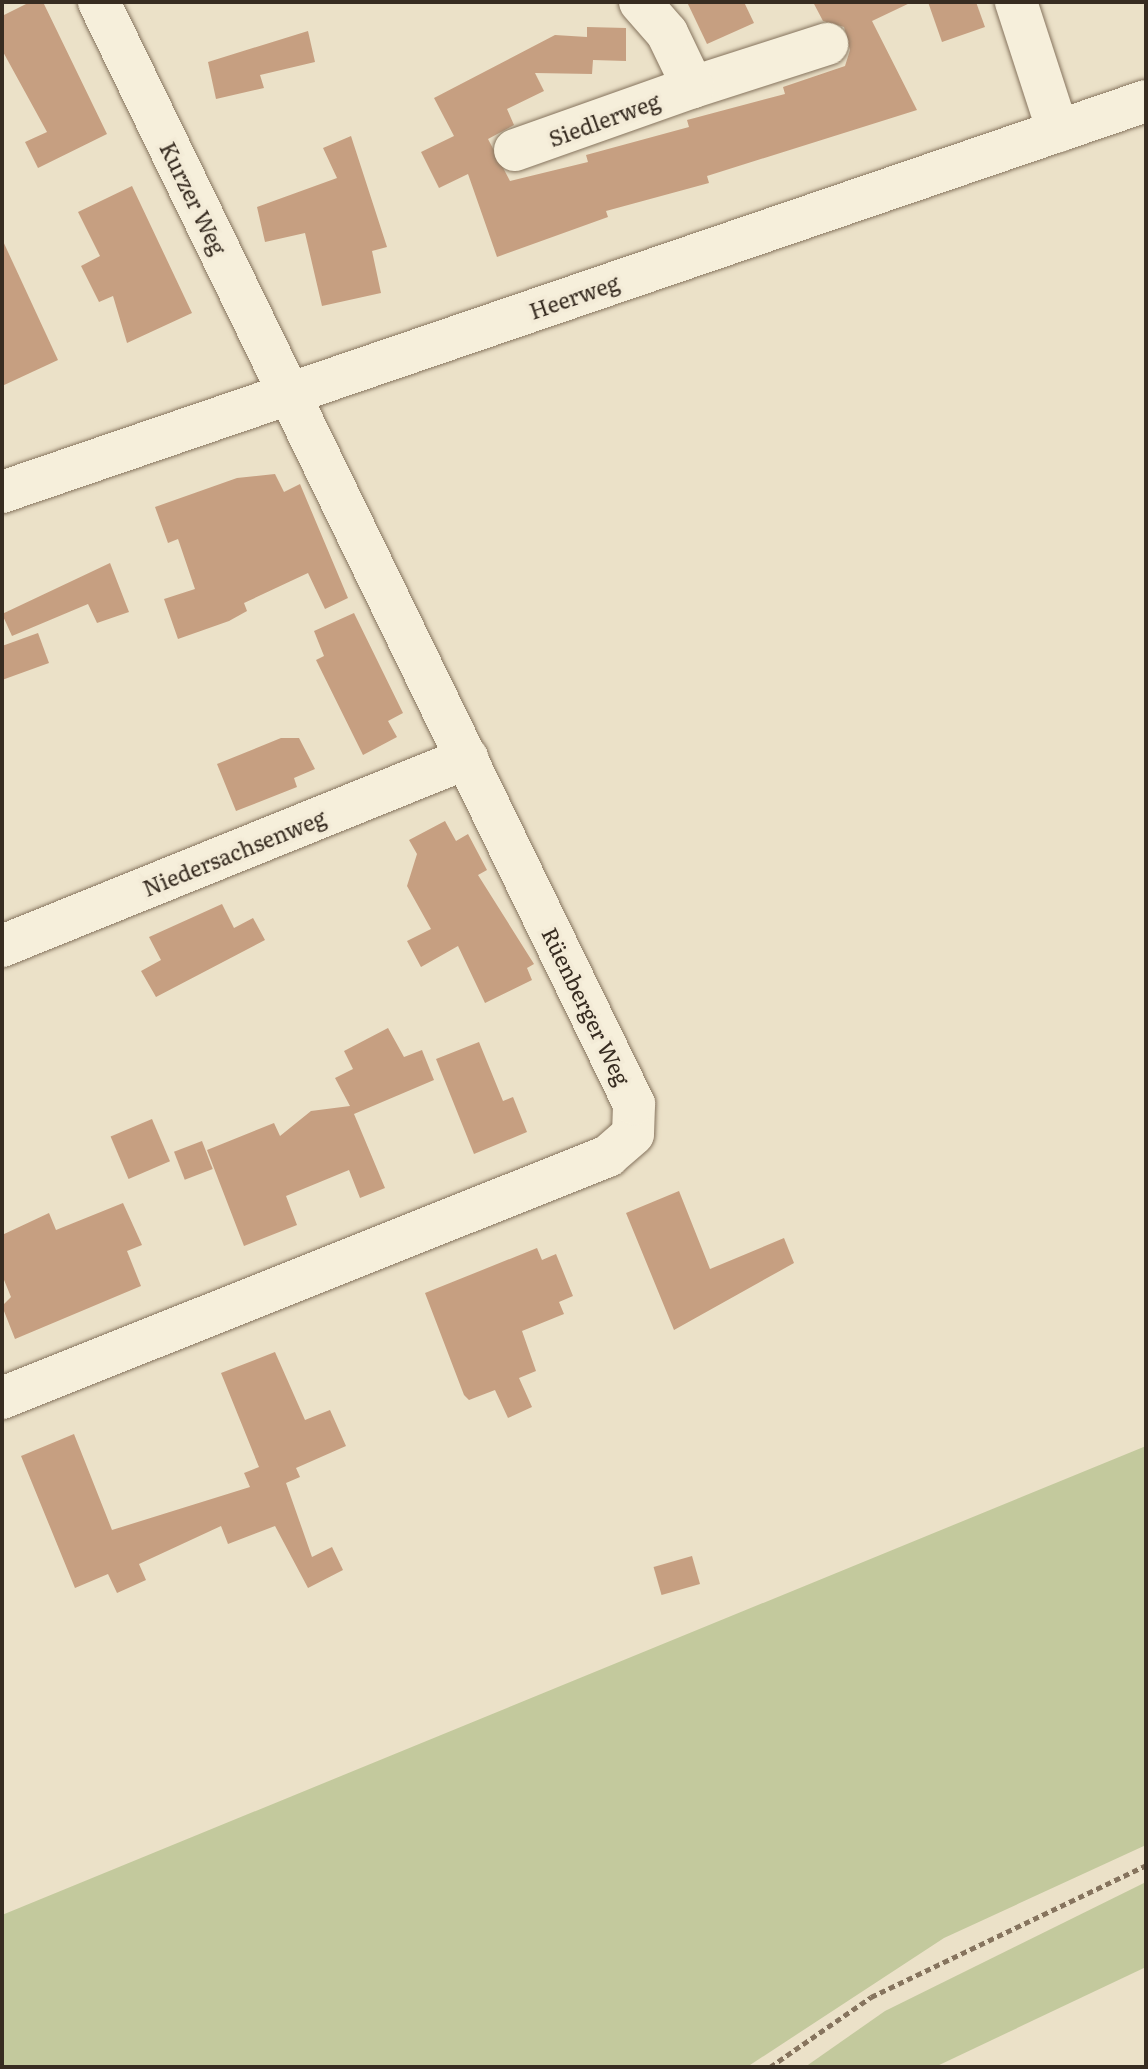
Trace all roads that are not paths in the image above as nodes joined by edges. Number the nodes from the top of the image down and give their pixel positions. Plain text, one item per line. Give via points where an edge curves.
1 (99, 2) edge
2 (640, 2) edge
3 (1016, 2) edge
4 (827, 44) dead end
5 (693, 87) junction
6 (1146, 101) edge
7 (1058, 131) junction
8 (515, 150) dead end
9 (289, 394) junction
10 (2, 492) edge
11 (467, 758) junction
12 (2, 946) edge
13 (2, 1398) edge

1 - 9 street, Kurzer Weg
2 - 5 street via 667,33
3 - 7 street
4 - 5 street, Siedlerweg
5 - 8 street, Siedlerweg
6 - 7 street, Heerweg
7 - 9 street, Heerweg
9 - 10 street, Heerweg
9 - 11 street, Rüenberger Weg
11 - 12 street, Niedersachsenweg
11 - 13 street, Rüenberger Weg via 634,1104 633,1134 608,1156

